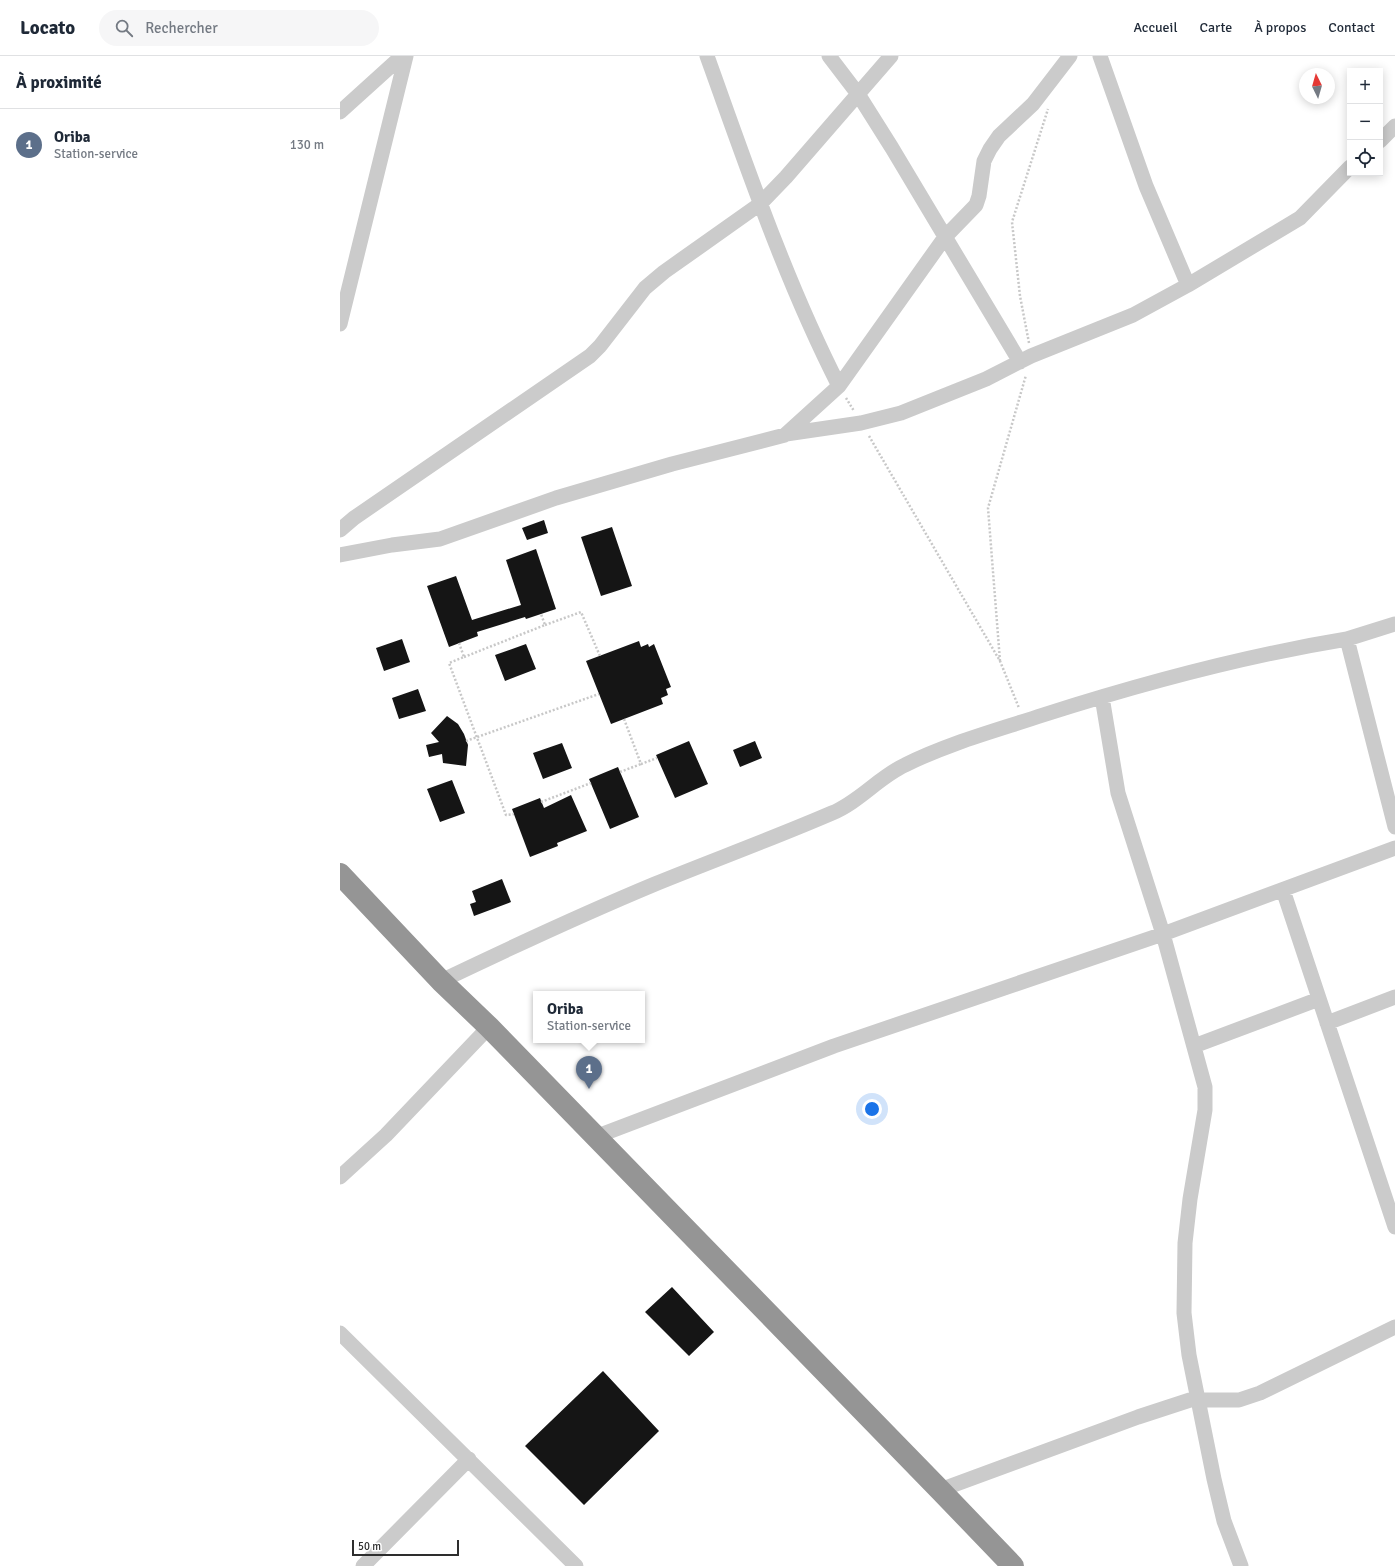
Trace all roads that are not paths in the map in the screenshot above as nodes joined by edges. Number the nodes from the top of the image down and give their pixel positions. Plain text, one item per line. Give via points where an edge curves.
1 (402, 56) edge
2 (406, 56) edge
3 (707, 56) edge
4 (829, 56) edge
5 (891, 56) edge
6 (1070, 56) edge
7 (1100, 56) edge
8 (858, 94) junction
9 (340, 112) edge
10 (1395, 126) edge
11 (1381, 140) edge
12 (1347, 170) edge
13 (760, 204) junction
14 (945, 237) junction
15 (1188, 285) junction
16 (340, 324) edge
17 (1020, 362) junction
18 (839, 386) junction
19 (785, 435) junction
20 (340, 530) edge
21 (340, 555) edge
22 (1395, 624) edge
23 (1347, 639) junction
24 (1102, 697) junction
25 (1395, 827) edge
26 (1395, 848) edge
27 (340, 874) edge
28 (1283, 890) junction
29 (1163, 934) junction
30 (441, 981) junction
31 (1395, 997) edge
32 (1319, 999) junction
33 (1327, 1023) junction
34 (488, 1026) junction
35 (1194, 1046) junction
36 (594, 1137) junction
37 (340, 1178) edge
38 (1395, 1227) edge
39 (1395, 1327) edge
40 (340, 1333) edge
41 (1198, 1399) junction
42 (468, 1459) junction
43 (940, 1490) junction
44 (363, 1566) edge
45 (576, 1566) edge
46 (1012, 1566) edge
47 (1241, 1566) edge

1 - 9 street
2 - 16 street
3 - 13 street
4 - 8 street
5 - 8 street
6 - 14 street via 1033,104 999,136 984,162 976,205
7 - 15 street via 1146,186
8 - 13 street
8 - 14 street
10 - 11 street
12 - 15 street via 1300,218
13 - 18 street via 819,346
13 - 20 street via 645,288 590,356
14 - 17 street
14 - 18 street
15 - 17 street via 1133,315
17 - 19 street via 908,411 861,423
18 - 19 street
19 - 21 street via 672,464 556,498 440,539
22 - 23 street
23 - 24 street via 1186,672
23 - 25 street
24 - 29 street via 1118,793
24 - 30 street via 1024,721 906,764 882,778 836,812 653,885
26 - 28 street
27 - 30 highway
28 - 29 street
28 - 32 street
29 - 35 street
29 - 36 street via 834,1046
30 - 34 highway
31 - 33 street
32 - 33 street
32 - 35 street
33 - 38 street
34 - 36 highway
34 - 37 street via 386,1135
35 - 41 street via 1205,1087 1205,1110 1190,1199 1183,1297 1189,1354
36 - 43 highway
39 - 41 street via 1260,1393 1239,1400
40 - 42 street
41 - 43 street via 1153,1412
41 - 47 street via 1224,1521
42 - 44 street
42 - 45 street
43 - 46 highway

